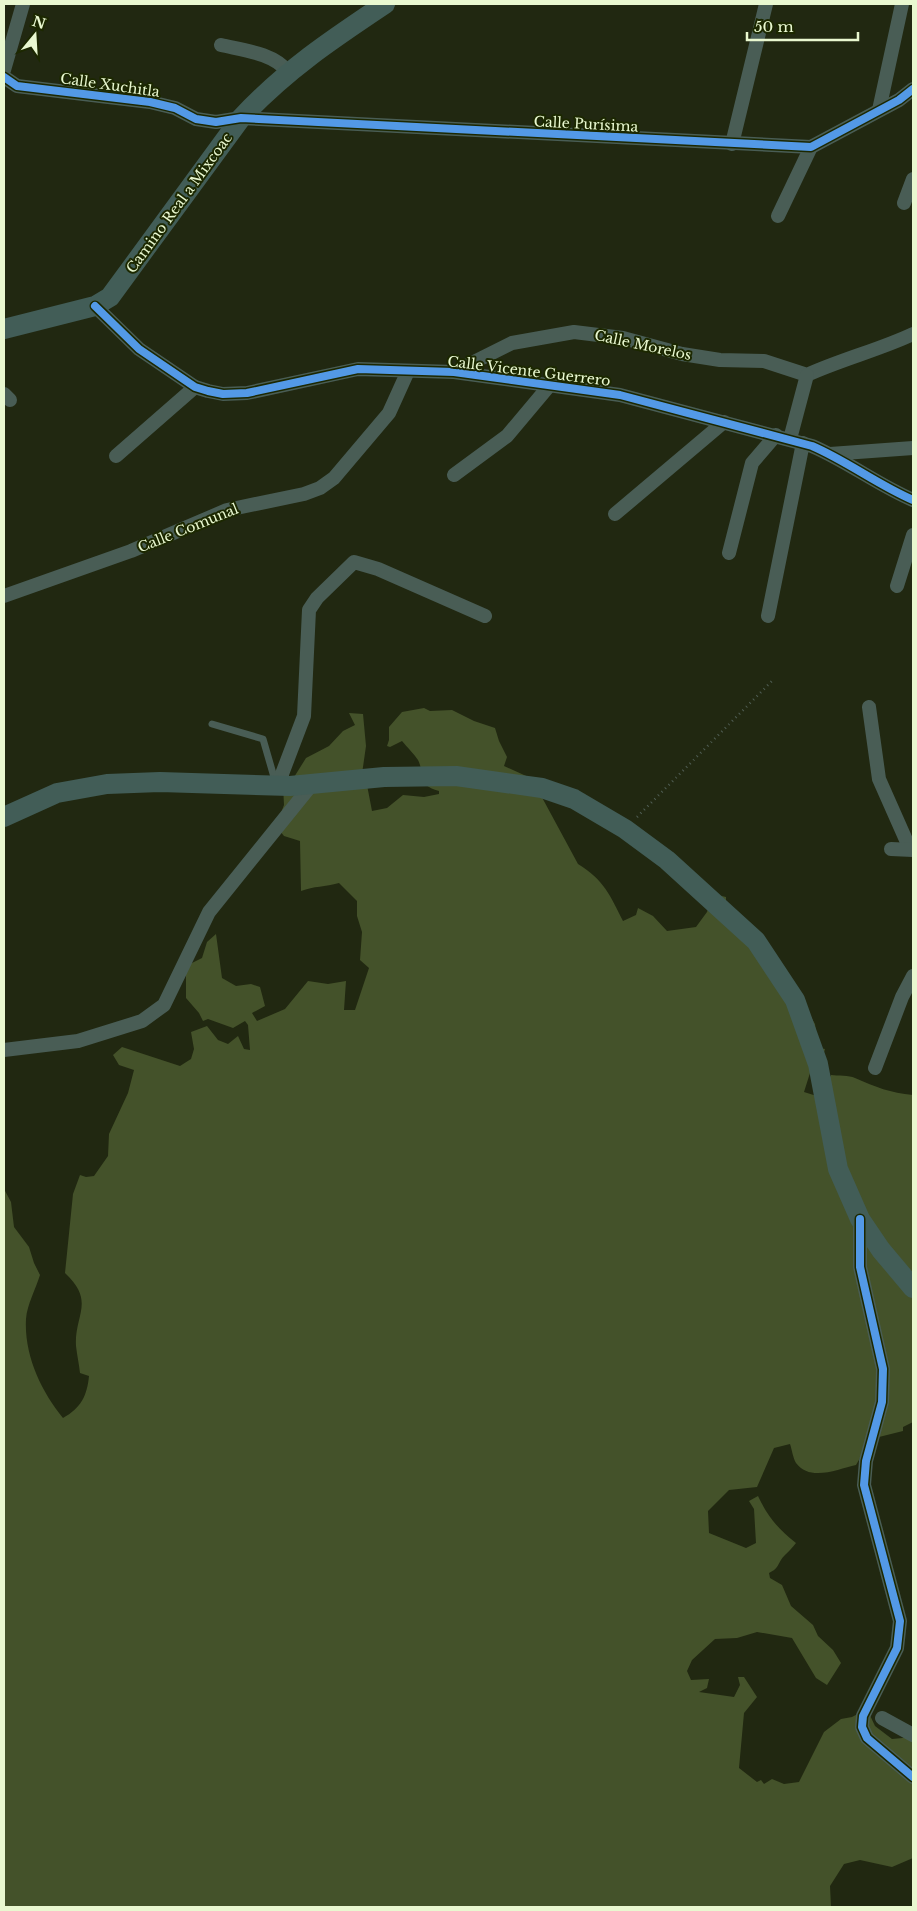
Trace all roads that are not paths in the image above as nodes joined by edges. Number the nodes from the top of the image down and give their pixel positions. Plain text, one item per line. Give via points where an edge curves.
1 (23, 4) edge
2 (385, 4) edge
3 (766, 4) edge
4 (902, 4) edge
5 (221, 45) dead end
6 (4, 70) edge
7 (288, 72) junction
8 (4, 77) edge
9 (913, 89) edge
10 (879, 110) junction
11 (242, 118) junction
12 (732, 144) junction
13 (811, 146) junction
14 (913, 180) edge
15 (904, 203) dead end
16 (778, 216) dead end
17 (95, 306) junction
18 (4, 328) edge
19 (913, 334) edge
20 (408, 371) junction
21 (454, 372) junction
22 (807, 375) junction
23 (549, 386) junction
24 (195, 387) junction
25 (724, 422) junction
26 (776, 435) junction
27 (796, 441) junction
28 (913, 448) edge
29 (830, 454) junction
30 (116, 456) dead end
31 (454, 475) dead end
32 (913, 500) edge
33 (615, 514) dead end
34 (913, 535) edge
35 (729, 553) dead end
36 (897, 586) dead end
37 (4, 596) edge
38 (485, 616) dead end
39 (768, 616) dead end
40 (869, 707) dead end
41 (212, 724) dead end
42 (313, 783) junction
43 (280, 786) junction
44 (4, 817) edge
45 (891, 849) dead end
46 (912, 849) edge
47 (913, 976) edge
48 (4, 1050) edge
49 (874, 1068) dead end
50 (860, 1219) junction
51 (913, 1288) edge
52 (882, 1718) dead end
53 (913, 1735) edge
54 (913, 1777) edge

1 - 6 street
2 - 7 main road, Camino Real a Mixcoac
3 - 12 street
4 - 10 street
5 - 7 street via 272,59
7 - 11 main road, Camino Real a Mixcoac
8 - 11 street, Calle Xuchitla via 17,86 150,102 175,108 196,119 216,122
9 - 10 street, Calle Purísima
10 - 13 street, Calle Purísima
11 - 12 street, Calle Purísima
11 - 17 main road, Camino Real a Mixcoac via 110,297
12 - 13 street, Calle Purísima
13 - 16 street
14 - 15 street
17 - 18 main road, Camino Real a Mixcoac
17 - 24 street, Calle Vicente Guerrero via 140,349
19 - 22 street
20 - 21 street, Calle Vicente Guerrero
20 - 24 street, Calle Vicente Guerrero via 358,369 247,393 223,394
20 - 37 street, Calle Comunal via 389,413 334,478 320,488 227,510 131,551
21 - 22 street, Calle Morelos via 512,343 574,332 623,338 682,354 720,360 764,361
21 - 23 street, Calle Vicente Guerrero
22 - 27 street
23 - 25 street, Calle Vicente Guerrero via 620,395
23 - 31 street via 507,436
24 - 30 street
25 - 26 street, Calle Vicente Guerrero
25 - 33 street
26 - 27 street, Calle Vicente Guerrero
26 - 35 street via 752,463
27 - 29 street, Calle Vicente Guerrero
27 - 39 street
28 - 29 street
29 - 32 street, Calle Vicente Guerrero via 889,490
34 - 36 street
38 - 43 street via 378,569 354,562 309,610 304,716
40 - 46 street via 879,779
41 - 43 lane via 263,739
42 - 43 main road
42 - 48 street via 209,912 164,1005 142,1021 78,1041
42 - 50 main road via 384,777 477,777 542,788 574,799 625,829 667,860 756,941 796,1000 818,1064 838,1169
43 - 44 main road via 160,782 107,784 58,793
45 - 46 street
47 - 49 street
50 - 51 main road via 880,1250
50 - 54 street via 860,1267 882,1369 882,1402 866,1461 864,1485 900,1621 897,1648 864,1716 862,1727 867,1738
52 - 53 street

